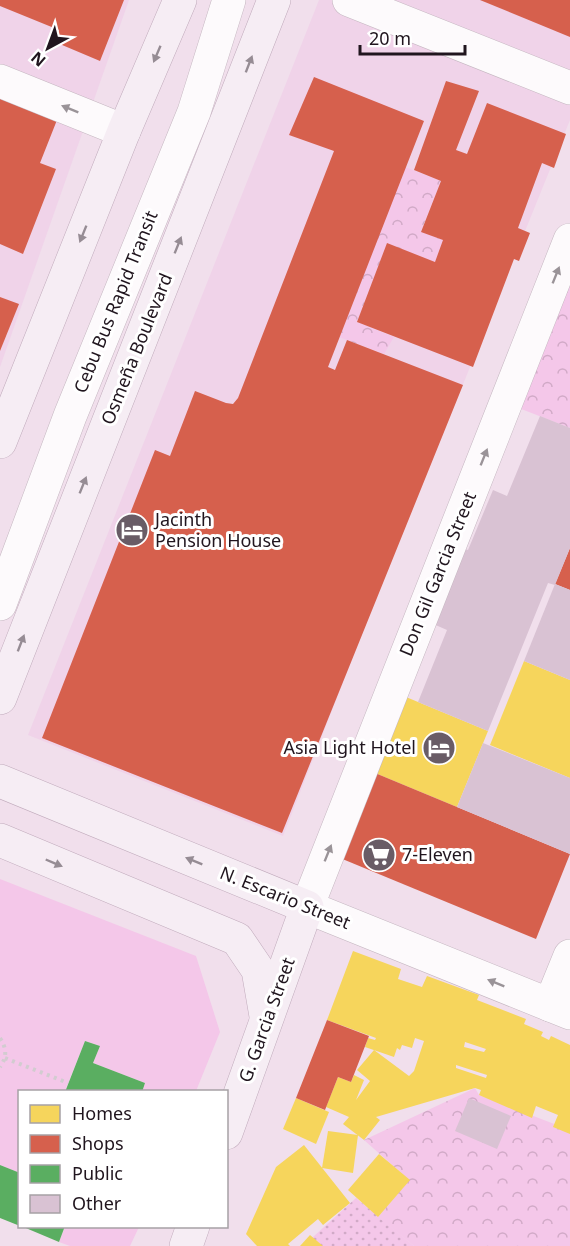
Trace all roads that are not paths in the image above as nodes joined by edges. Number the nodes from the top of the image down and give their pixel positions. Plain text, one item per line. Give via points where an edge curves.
1 (180, 0) edge
2 (230, 0) edge
3 (274, 0) edge
4 (349, 0) edge
5 (0, 81) edge
6 (570, 88) edge
7 (124, 131) junction
8 (570, 240) edge
9 (0, 442) edge
10 (0, 604) edge
11 (0, 698) edge
12 (0, 781) edge
13 (0, 840) edge
14 (306, 908) junction
15 (570, 956) edge
16 (560, 1009) edge
17 (267, 1021) junction
18 (228, 1128) edge
19 (193, 1228) edge
20 (186, 1246) edge

1 -> 7 main road
2 - 10 street, Cebu Bus Rapid Transit via 194,112 70,416
11 -> 3 main road, Osmeña Boulevard
4 - 6 street
7 -> 5 street
7 -> 9 main road
14 -> 8 street, Don Gil Garcia Street
14 -> 12 main road, N. Escario Street
13 -> 17 main road via 237,939 258,970
16 -> 14 street, N. Escario Street
14 - 17 main road, G. Garcia Street
15 - 16 street
17 - 18 main road, G. Garcia Street
19 - 20 main road

